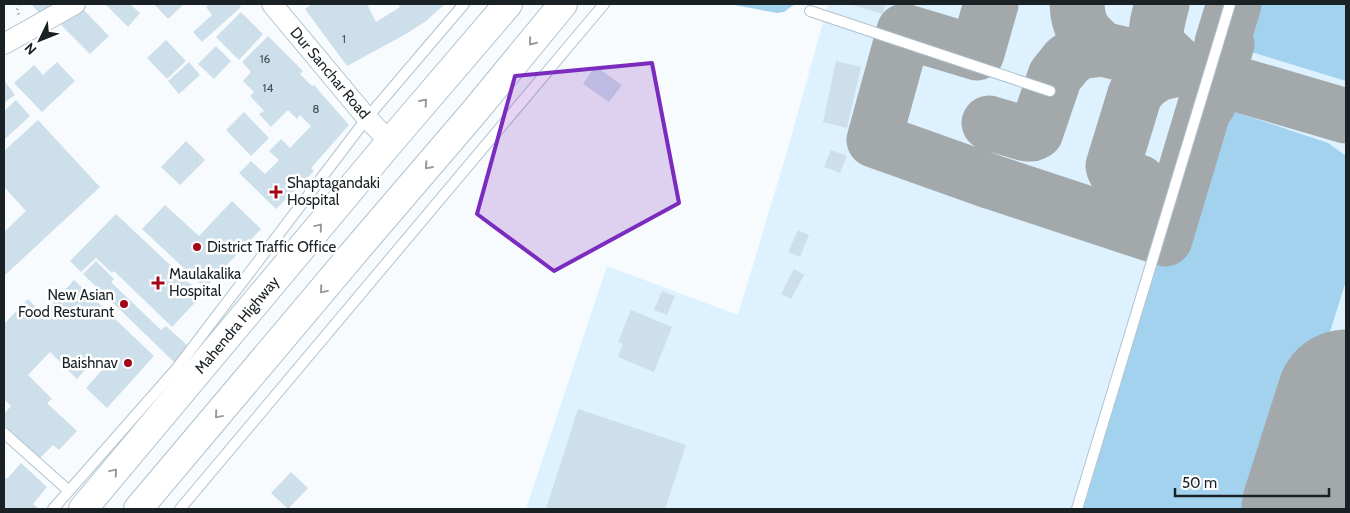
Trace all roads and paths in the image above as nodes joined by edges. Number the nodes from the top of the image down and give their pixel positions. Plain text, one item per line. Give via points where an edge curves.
1 (75, 4) edge
2 (272, 4) edge
3 (464, 4) edge
4 (508, 4) edge
5 (563, 4) edge
6 (604, 4) edge
7 (1230, 4) edge
8 (810, 11) dead end
9 (4, 44) edge
10 (1050, 91) dead end
11 (367, 118) junction
12 (390, 142) junction
13 (4, 433) edge
14 (76, 500) edge
15 (53, 509) edge
16 (138, 509) edge
17 (180, 509) edge
18 (1077, 509) edge

1 - 9 street
2 - 11 street, Dur Sanchar Road
3 - 11 lane
12 -> 4 highway, Mahendra Highway
5 -> 16 highway
6 - 17 lane
7 - 18 lane
8 - 10 lane via 835,15
11 - 12 street, Dur Sanchar Road
11 - 14 lane
14 -> 12 highway, Mahendra Highway
13 - 14 lane
14 - 15 lane

